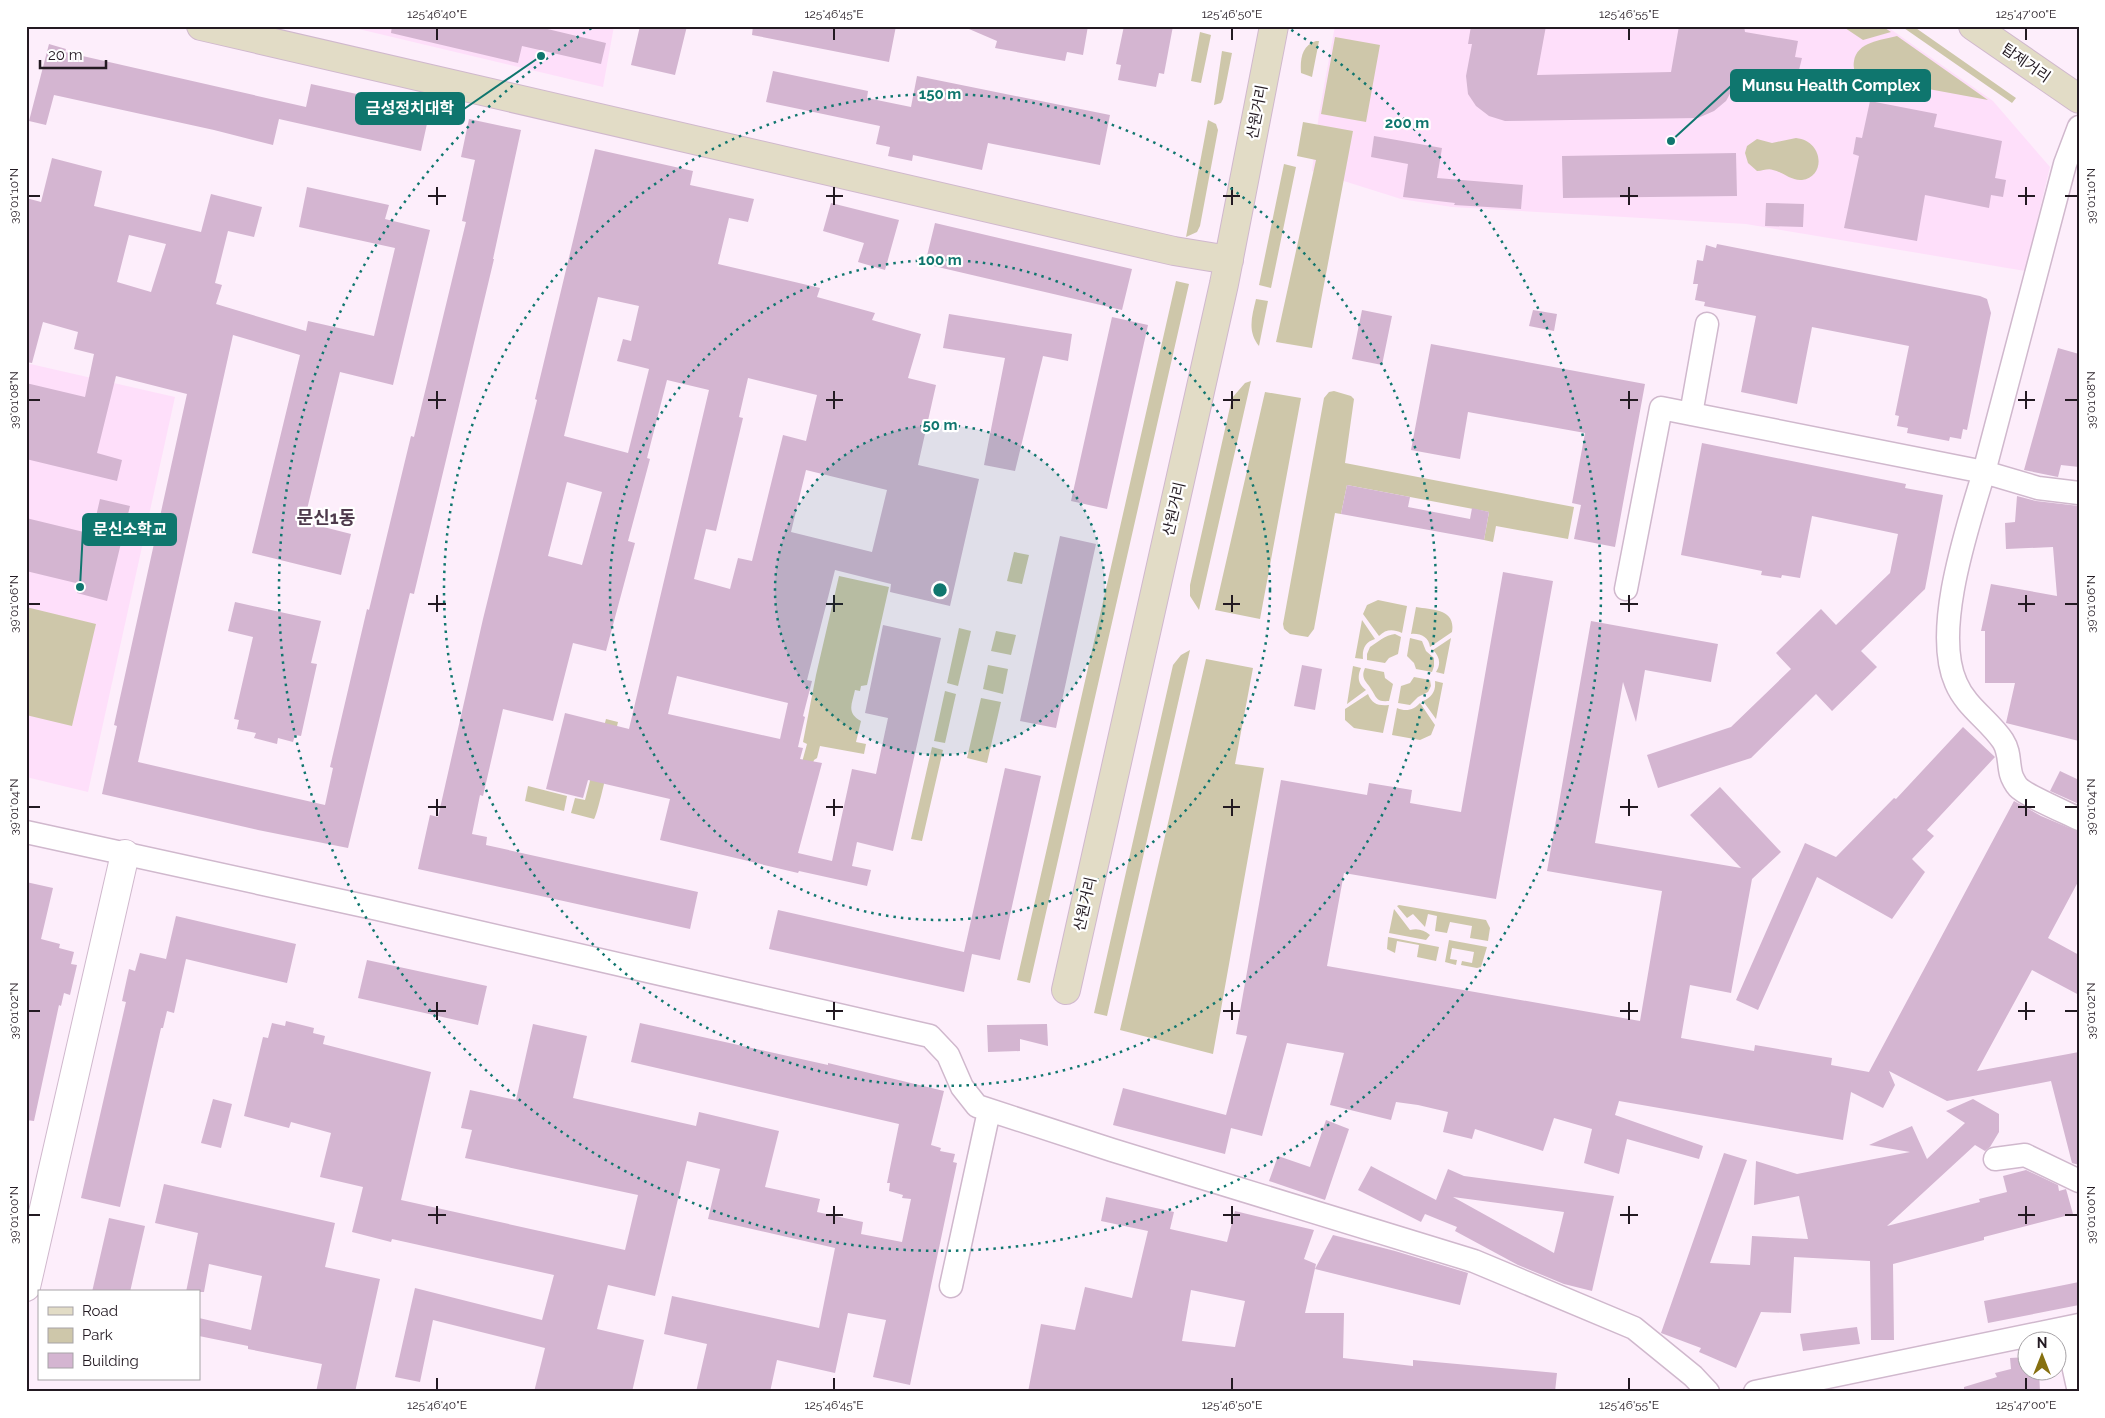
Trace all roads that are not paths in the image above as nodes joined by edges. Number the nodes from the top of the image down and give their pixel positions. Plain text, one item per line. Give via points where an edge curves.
1 (201, 26) edge
2 (1274, 26) edge
3 (1973, 26) edge
4 (2079, 99) edge
5 (2079, 127) edge
6 (1229, 260) junction
7 (1707, 324) dead end
8 (1691, 414) junction
9 (1984, 472) junction
10 (2079, 493) edge
11 (1626, 589) dead end
12 (2079, 819) edge
13 (26, 832) edge
14 (125, 854) junction
15 (1066, 990) dead end
16 (989, 1111) junction
17 (1995, 1159) dead end
18 (2079, 1181) edge
19 (950, 1286) dead end
20 (26, 1287) edge
21 (2072, 1327) edge
22 (1708, 1392) edge
23 (1755, 1392) edge
24 (2079, 1392) edge

1 - 6 main road
2 - 6 main road, 산원거리
3 - 4 main road, 탑제거리
5 - 9 street via 2065,164
6 - 15 main road, 산원거리
7 - 8 street
8 - 9 street
8 - 11 street via 1661,408
9 - 10 street via 2038,488
9 - 12 street via 1963,540 1949,612 1949,664 1965,699 2004,743 2010,758 2011,775 2019,788
13 - 14 street
14 - 16 street via 930,1036 948,1055 962,1087 977,1106
14 - 20 street
16 - 19 street
16 - 22 street via 1474,1261 1634,1328
17 - 18 street via 2025,1155
21 - 23 street
21 - 24 street

